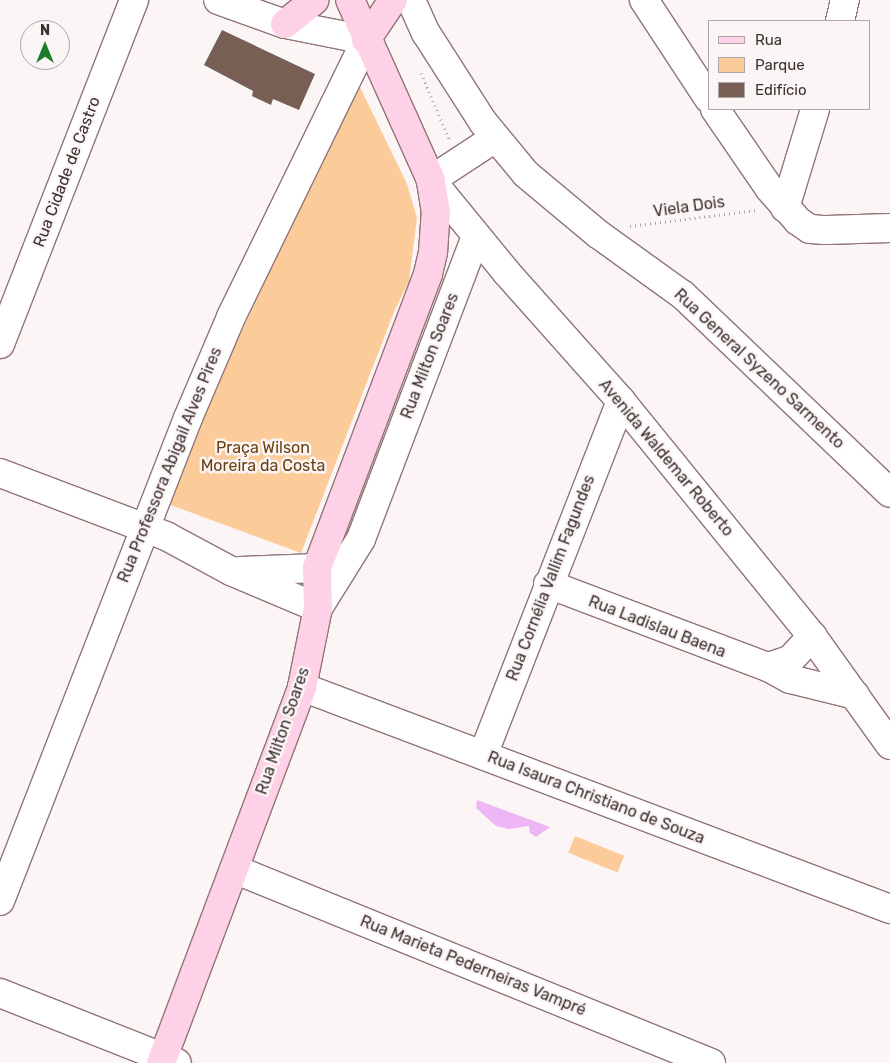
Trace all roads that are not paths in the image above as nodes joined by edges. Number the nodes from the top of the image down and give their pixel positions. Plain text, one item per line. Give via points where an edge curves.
1 (134, 0) edge
2 (218, 0) edge
3 (315, 0) edge
4 (350, 0) edge
5 (393, 0) edge
6 (411, 0) edge
7 (644, 0) edge
8 (845, 0) edge
9 (840, 20) edge
10 (285, 24) junction
11 (366, 40) junction
12 (708, 97) edge
13 (716, 110) edge
14 (815, 110) edge
15 (495, 138) junction
16 (431, 180) junction
17 (785, 208) junction
18 (890, 228) edge
19 (476, 236) junction
20 (0, 344) edge
21 (622, 401) junction
22 (0, 473) edge
23 (890, 493) edge
24 (145, 527) junction
25 (317, 568) junction
26 (232, 571) junction
27 (548, 584) junction
28 (318, 608) junction
29 (812, 636) junction
30 (768, 668) junction
31 (302, 687) junction
32 (855, 695) junction
33 (890, 745) edge
34 (482, 756) junction
35 (234, 869) junction
36 (0, 901) edge
37 (890, 909) edge
38 (0, 993) edge
39 (167, 1061) edge
40 (712, 1063) edge

1 - 20 street, Rua Cidade de Castro
2 - 10 street
3 - 10 main road
4 - 11 main road, Avenida Waldemar Roberto
5 - 11 main road
6 - 15 street, Rua General Syzeno Sarmento via 431,40
7 - 12 street
8 - 9 street
10 - 11 street
11 - 16 main road, Avenida Waldemar Roberto
11 - 24 street, Rua Professora Abigail Alves Pires via 232,317
13 - 17 street
14 - 17 street
15 - 16 street
15 - 23 street, Rua General Syzeno Sarmento via 526,174 598,234 682,294
16 - 19 street, Avenida Waldemar Roberto
16 - 25 main road, Avenida Waldemar Roberto via 436,222 428,274
17 - 18 street via 810,229
19 - 21 street, Avenida Waldemar Roberto
19 - 28 street, Rua Milton Soares via 361,539
21 - 27 street, Rua Cornélia Vallim Fagundes
21 - 29 street, Avenida Waldemar Roberto
22 - 24 street
24 - 26 street
24 - 36 street, Rua Professora Abigail Alves Pires
25 - 26 street
25 - 28 main road
26 - 28 street
27 - 30 street, Rua Ladislau Baena
27 - 34 street, Rua Cornélia Vallim Fagundes
28 - 31 main road, Rua Milton Soares
29 - 30 street via 790,660
29 - 32 street, Avenida Waldemar Roberto
30 - 32 street, Rua Ladislau Baena via 790,679
31 - 34 street, Rua Isaura Christiano de Souza
31 - 35 main road, Rua Milton Soares
32 - 33 street, Avenida Waldemar Roberto
34 - 37 street, Rua Isaura Christiano de Souza
35 - 39 main road, Rua Milton Soares
35 - 40 street, Rua Marieta Pederneiras Vampré
38 - 39 street

